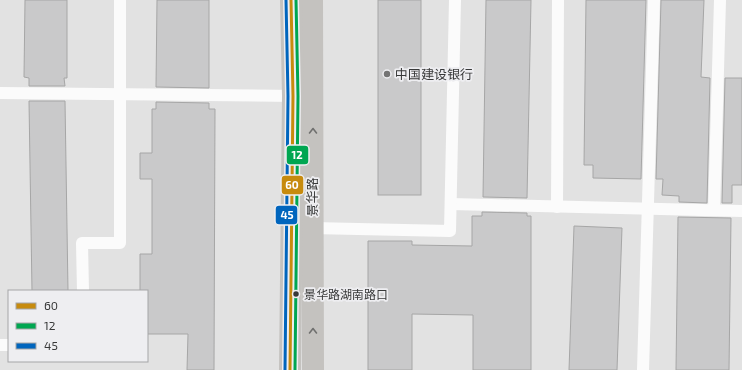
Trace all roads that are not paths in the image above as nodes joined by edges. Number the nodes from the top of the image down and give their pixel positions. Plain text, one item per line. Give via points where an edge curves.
1 (120, 0) edge
2 (291, 0) edge
3 (312, 0) edge
4 (456, 0) edge
5 (558, 0) edge
6 (654, 0) edge
7 (720, 0) edge
8 (0, 93) edge
9 (120, 95) junction
10 (303, 96) junction
11 (451, 204) junction
12 (557, 207) junction
13 (648, 209) junction
14 (714, 210) junction
15 (742, 211) edge
16 (312, 228) junction
17 (82, 290) edge
18 (290, 370) edge
19 (313, 370) edge
20 (643, 370) edge

1 - 9 lane
2 - 10 main road, 景华路
3 - 10 main road, 景华路
4 - 11 lane
5 - 12 lane
6 - 13 lane
7 - 14 lane
8 - 9 lane
9 - 10 lane
9 - 17 lane via 120,243 82,243
16 -> 10 main road, 景华路
10 - 18 main road, 景华路
11 - 12 lane
11 - 16 lane via 450,231
12 - 13 lane
13 - 14 lane
13 - 20 lane
14 - 15 lane
19 -> 16 main road, 景华路

